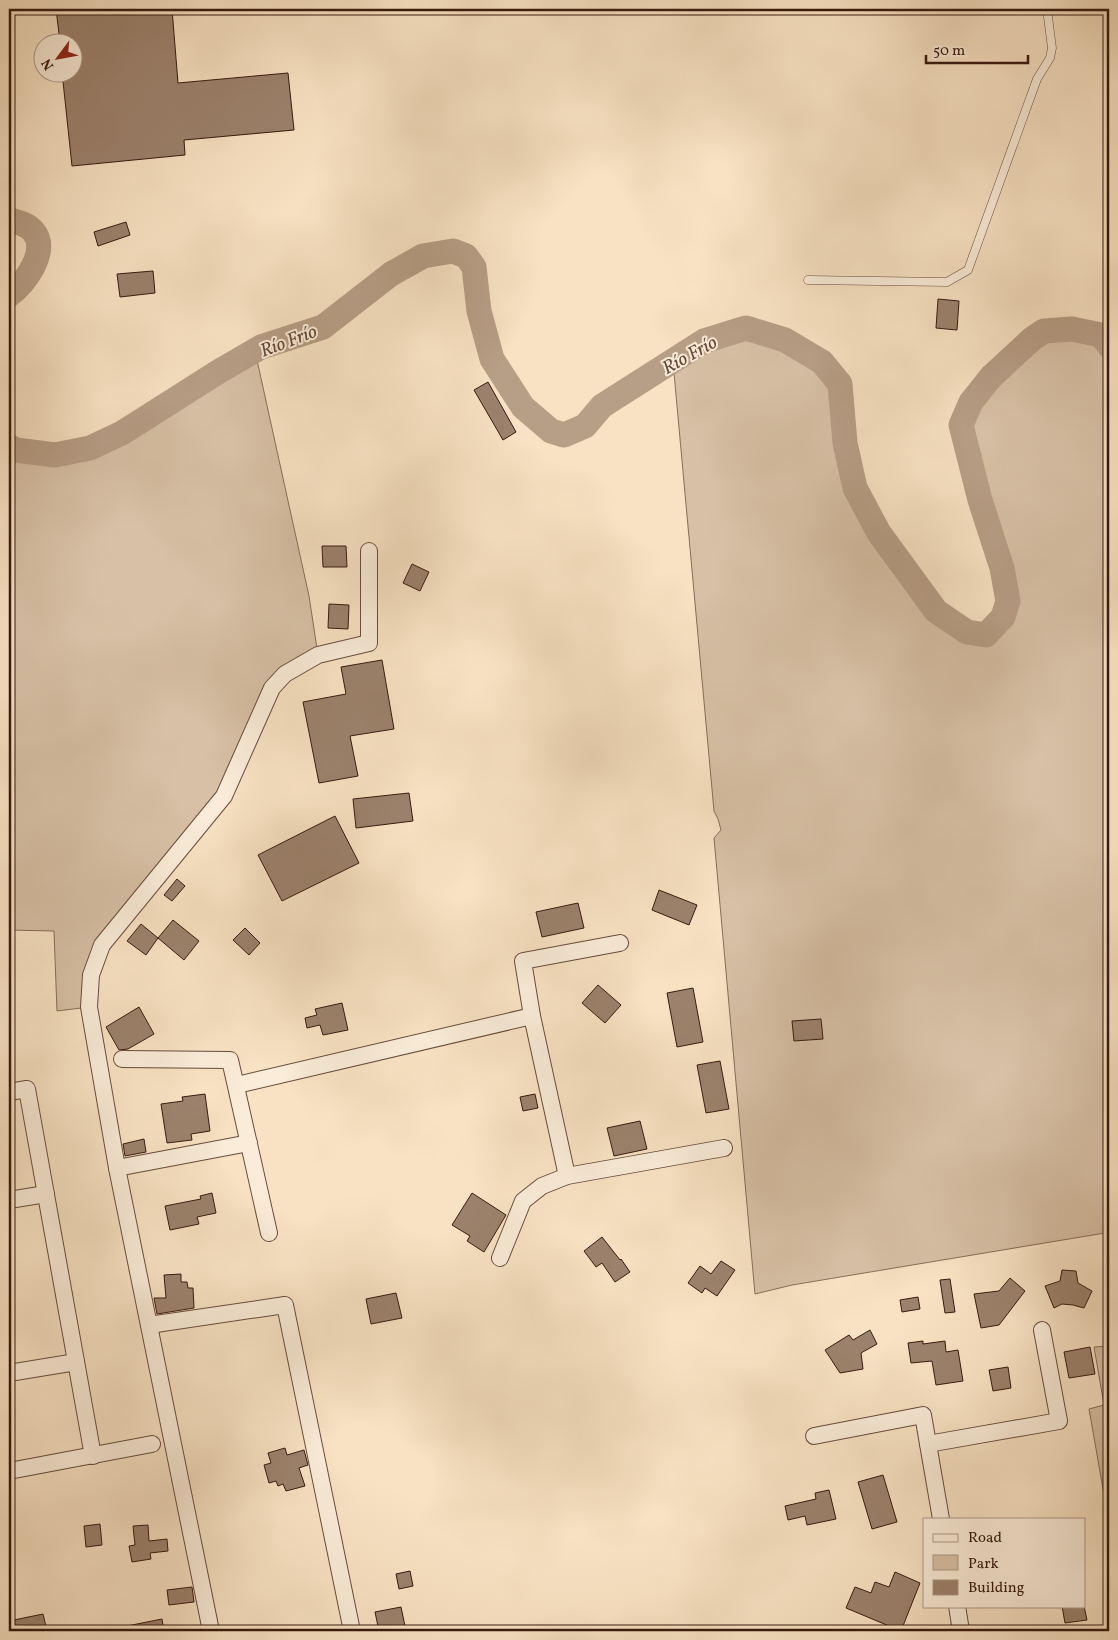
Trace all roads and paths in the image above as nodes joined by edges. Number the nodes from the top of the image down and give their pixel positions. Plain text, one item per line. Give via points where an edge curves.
1 (1046, 9) edge
2 (808, 280) dead end
3 (369, 551) dead end
4 (620, 943) dead end
5 (532, 1016) junction
6 (122, 1059) dead end
7 (237, 1085) junction
8 (9, 1092) edge
9 (249, 1143) junction
10 (724, 1148) dead end
11 (117, 1168) junction
12 (567, 1176) junction
13 (46, 1194) junction
14 (9, 1200) edge
15 (269, 1233) dead end
16 (500, 1258) dead end
17 (149, 1325) junction
18 (1042, 1330) dead end
19 (76, 1362) junction
20 (9, 1373) edge
21 (814, 1436) dead end
22 (152, 1444) dead end
23 (928, 1444) junction
24 (93, 1456) junction
25 (9, 1472) edge
26 (941, 1518) edge
27 (957, 1608) edge
28 (210, 1631) edge
29 (352, 1631) edge
30 (961, 1631) edge

1 - 2 lane via 1052,48 1050,58 1037,79 968,270 947,282
3 - 11 street via 369,644 318,655 285,674 272,688 224,796 102,945 91,975 89,1007
4 - 5 street via 523,961
5 - 7 street
5 - 12 street
6 - 7 street via 230,1060
7 - 9 street
8 - 13 street via 27,1088
9 - 11 street
9 - 15 street
10 - 12 street
11 - 17 street
12 - 16 street via 542,1186 523,1201
13 - 14 street
13 - 19 street
17 - 28 street
17 - 29 street via 285,1305
18 - 23 street via 1059,1421
19 - 20 street
19 - 24 street
21 - 23 street via 923,1415
22 - 24 street
23 - 26 street
24 - 25 street
27 - 30 street

